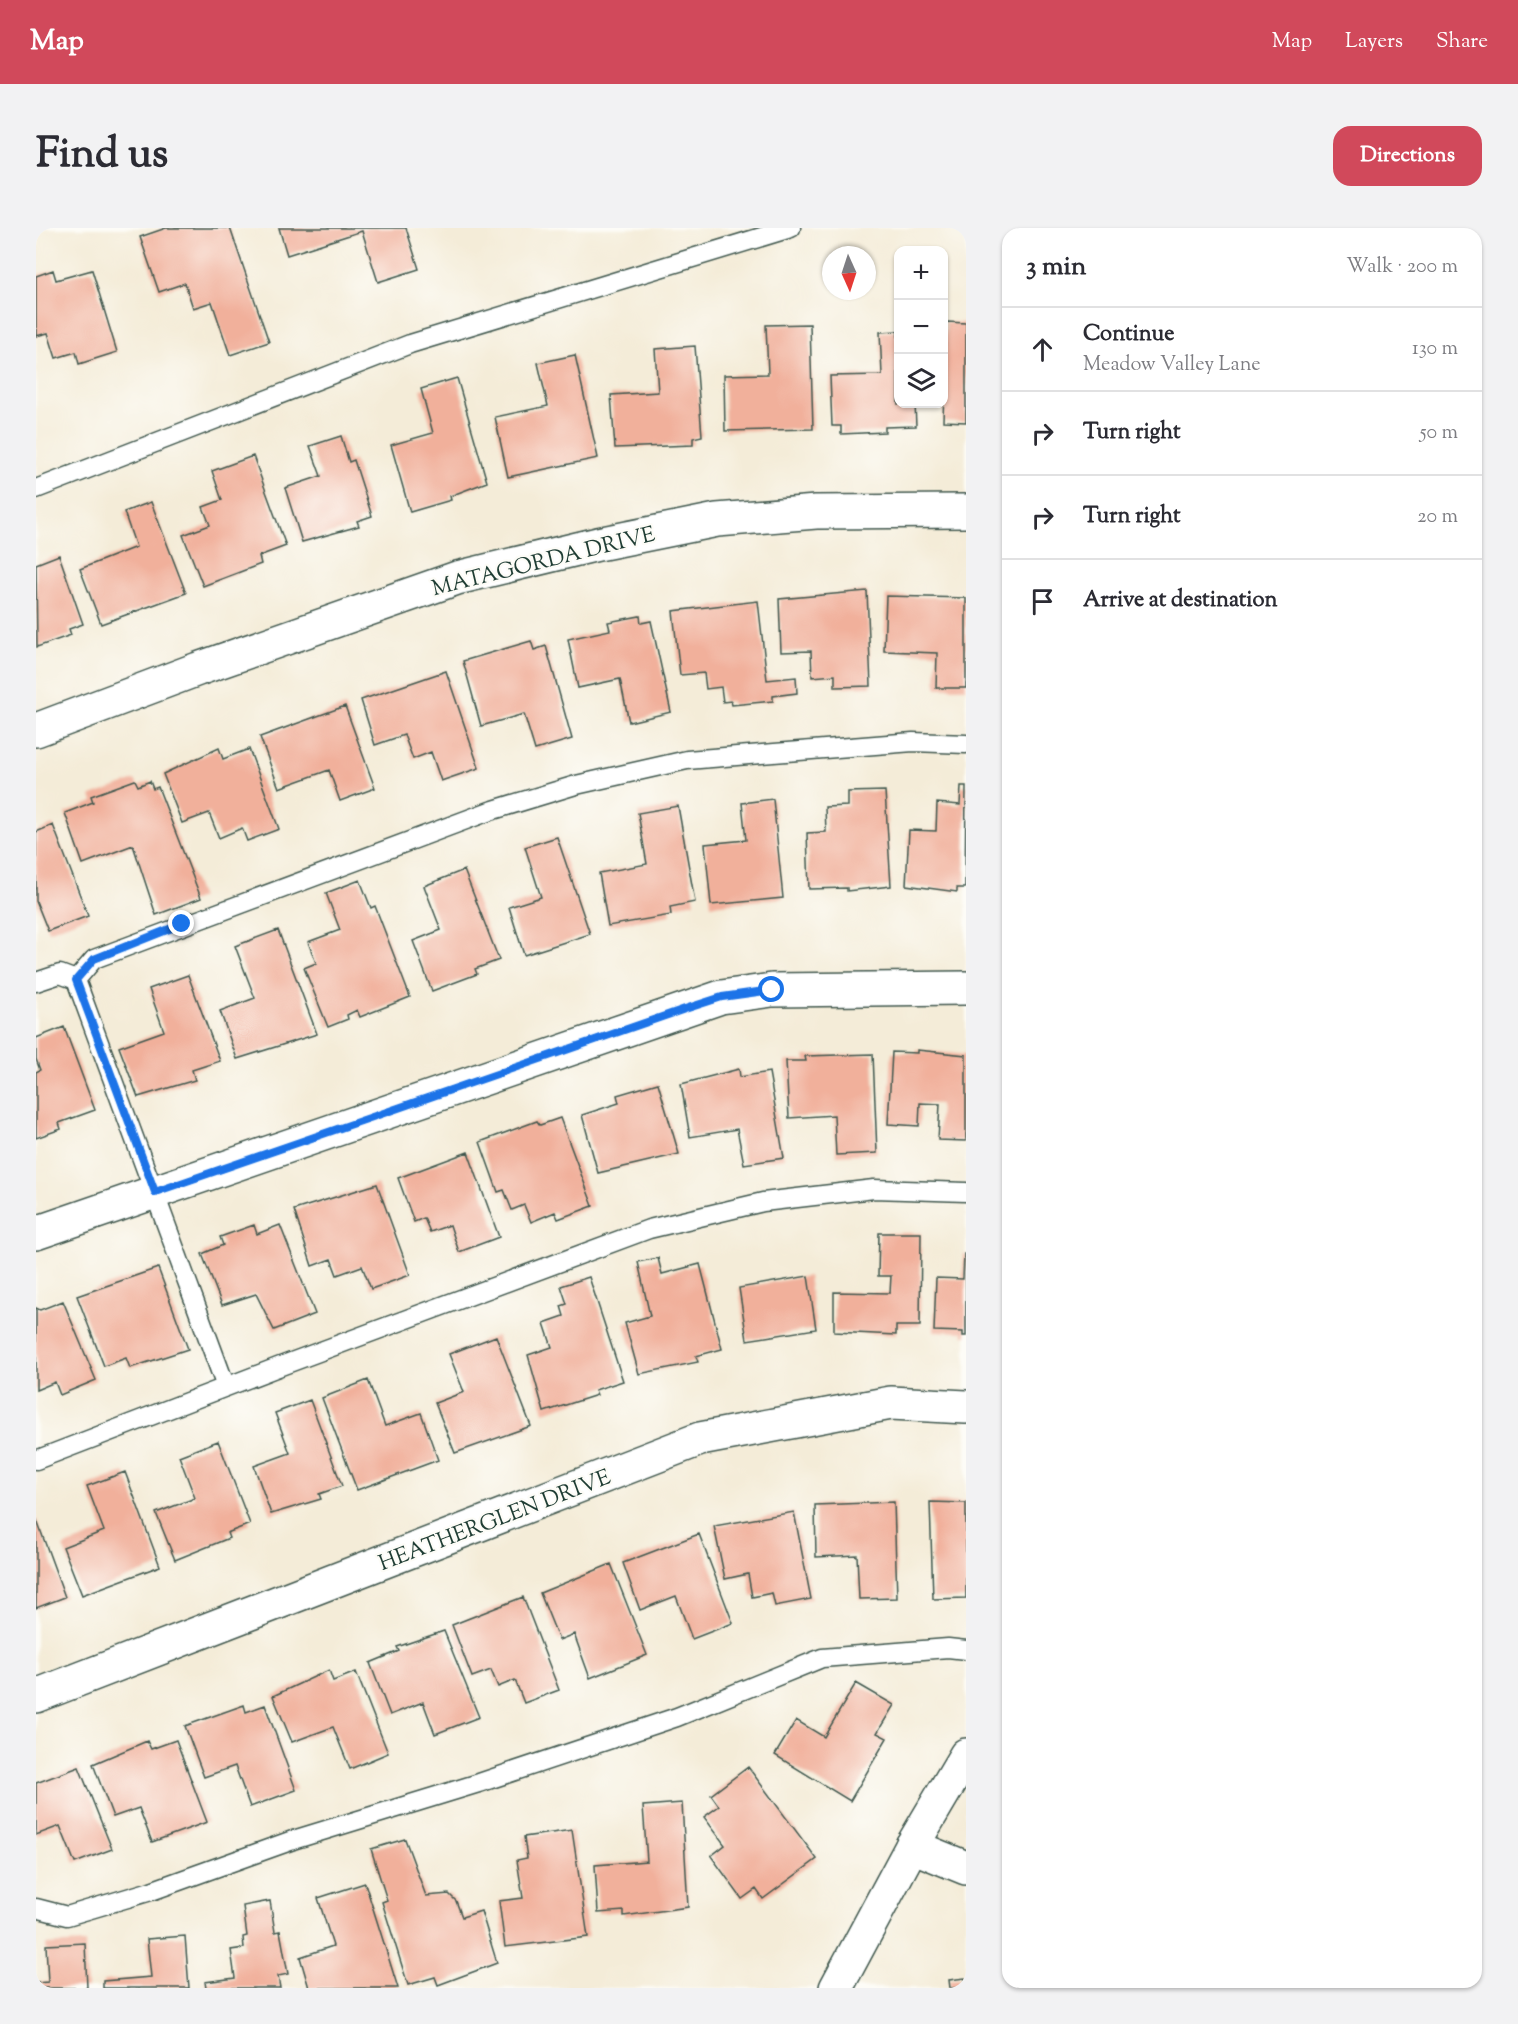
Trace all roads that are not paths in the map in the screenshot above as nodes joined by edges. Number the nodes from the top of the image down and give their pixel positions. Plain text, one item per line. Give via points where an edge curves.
1 (791, 228) edge
2 (36, 489) edge
3 (966, 511) edge
4 (36, 730) edge
5 (966, 744) edge
6 (76, 980) junction
7 (36, 982) edge
8 (966, 988) edge
9 (155, 1192) junction
10 (966, 1192) edge
11 (36, 1233) edge
12 (226, 1387) junction
13 (966, 1407) edge
14 (36, 1460) edge
15 (966, 1650) edge
16 (36, 1696) edge
17 (966, 1755) edge
18 (912, 1846) junction
19 (966, 1868) edge
20 (36, 1908) edge
21 (836, 1988) edge

1 - 2 lane via 410,344
3 - 4 street, MATAGORDA DRIVE via 816,512 717,520 598,544 457,578
5 - 6 lane via 913,742 687,760 576,785 490,811 105,954 94,959
6 - 7 lane via 60,974
6 - 9 lane
8 - 9 street via 772,990 722,997
9 - 11 street
9 - 12 lane
10 - 12 lane via 874,1189 774,1200 650,1229
12 - 14 lane
13 - 16 street, HEATHERGLEN DRIVE via 891,1403 700,1440
15 - 20 lane via 822,1658 677,1717 293,1840 151,1891 67,1917
17 - 18 street
18 - 19 street
18 - 21 street

